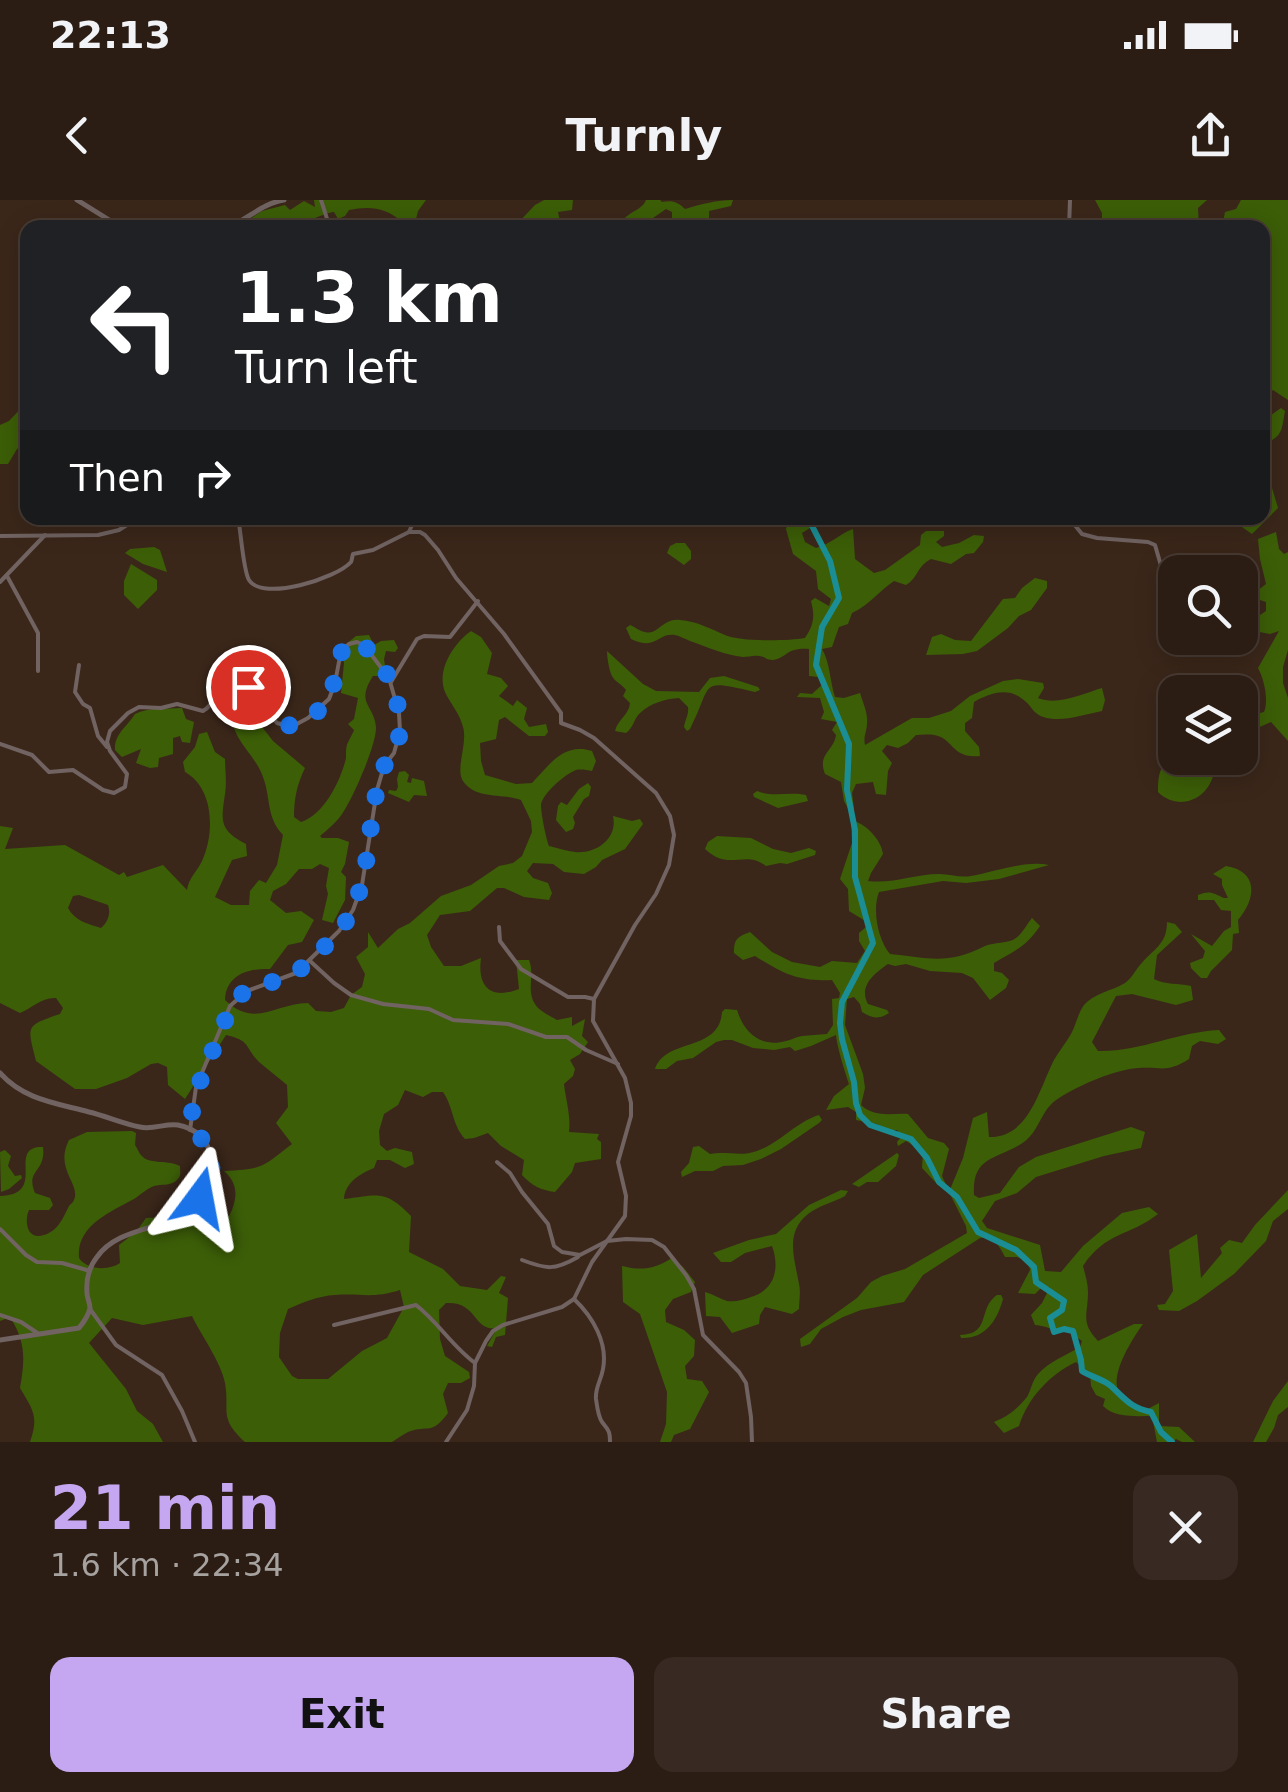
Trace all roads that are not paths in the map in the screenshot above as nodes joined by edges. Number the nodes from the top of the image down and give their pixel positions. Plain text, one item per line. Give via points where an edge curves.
1 (77, 200) edge
2 (284, 200) edge
3 (109, 220) edge
4 (244, 220) edge
5 (127, 525) edge
6 (239, 525) edge
7 (412, 525) edge
8 (1074, 525) edge
9 (409, 532) junction
10 (46, 534) junction
11 (0, 536) edge
12 (1158, 555) edge
13 (6, 576) junction
14 (0, 582) edge
15 (478, 601) junction
16 (79, 665) dead end
17 (38, 671) dead end
18 (396, 673) junction
19 (387, 674) junction
20 (391, 682) junction
21 (0, 744) edge
22 (110, 751) junction
23 (499, 926) dead end
24 (310, 960) junction
25 (594, 1000) junction
26 (618, 1064) junction
27 (0, 1073) edge
28 (190, 1130) junction
29 (497, 1162) dead end
30 (0, 1229) edge
31 (607, 1241) junction
32 (580, 1255) junction
33 (522, 1260) dead end
34 (90, 1271) junction
35 (574, 1299) junction
36 (90, 1309) junction
37 (0, 1315) edge
38 (334, 1325) dead end
39 (38, 1334) junction
40 (0, 1340) edge
41 (475, 1362) junction
42 (195, 1442) edge
43 (446, 1442) edge
44 (610, 1442) edge
45 (752, 1442) edge

1 - 3 street
2 - 4 street
5 - 10 street via 98,535
6 - 9 street via 248,578 266,590 334,574 353,554
7 - 9 street
8 - 12 street via 1082,534 1148,542
9 - 15 street via 430,539
10 - 11 street
10 - 13 street
13 - 14 street
13 - 17 street via 38,633
15 - 18 street via 450,637 418,639
15 - 25 street via 562,713 561,724 585,732 626,765 656,793 672,824 666,874
16 - 22 street via 74,692 90,708
18 - 19 street
18 - 20 street
19 - 20 street
19 - 22 street via 364,645 352,643 339,656 329,699 295,725 277,723 248,687 228,682 203,712 177,704 134,708 109,734
20 - 24 street via 400,730 377,790 358,897 340,931
21 - 22 street via 32,755 49,772 73,770 114,793 128,778
23 - 25 street via 500,941 520,969 568,997
24 - 26 street via 351,995 429,1009 452,1020 567,1036
24 - 28 street via 293,975 244,992 230,1006 196,1087
25 - 26 street via 593,1020
26 - 31 street via 632,1103 618,1162 626,1212
27 - 28 street via 19,1091 50,1102 142,1128 172,1124
28 - 34 street via 204,1140 213,1160 200,1198 184,1214 106,1247
29 - 32 street via 548,1224 556,1248
30 - 34 street via 37,1262
31 - 32 street
31 - 35 street
31 - 45 street via 652,1240 686,1275 704,1335 746,1383
32 - 33 street via 551,1268
34 - 36 street
35 - 41 street via 498,1328
35 - 44 street via 604,1350 596,1395
36 - 39 street via 79,1328
36 - 42 street via 116,1345 162,1375
37 - 39 street
38 - 41 street via 416,1305
39 - 40 street
41 - 43 street via 467,1410

